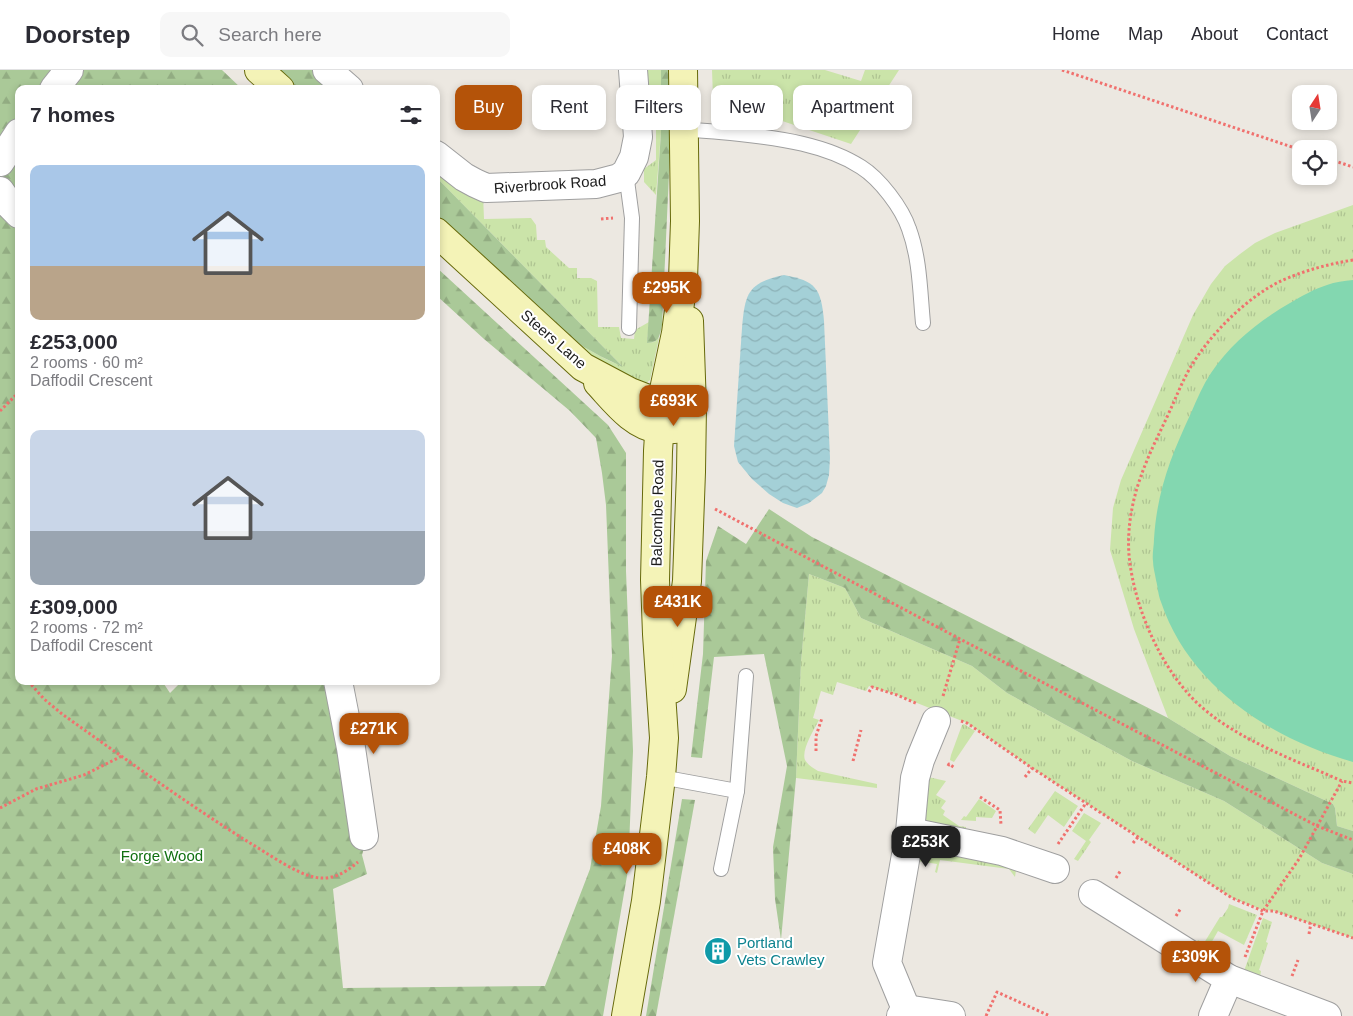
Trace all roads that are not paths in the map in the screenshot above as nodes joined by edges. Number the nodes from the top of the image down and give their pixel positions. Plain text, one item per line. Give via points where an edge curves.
1 (68, 70) edge
2 (259, 70) edge
3 (328, 70) edge
4 (634, 70) edge
5 (683, 70) edge
6 (57, 85) edge
7 (276, 85) edge
8 (345, 85) edge
9 (683, 85) edge
10 (683, 130) edge
11 (701, 130) edge
12 (15, 139) edge
13 (440, 158) edge
14 (0, 162) edge
15 (626, 174) junction
16 (0, 191) edge
17 (15, 210) edge
18 (440, 236) edge
19 (682, 280) junction
20 (923, 323) dead end
21 (629, 328) dead end
22 (660, 417) junction
23 (692, 419) junction
24 (746, 676) dead end
25 (339, 685) edge
26 (937, 717) road end
27 (664, 738) junction
28 (662, 777) junction
29 (737, 791) junction
30 (910, 832) junction
31 (364, 836) road end
32 (1049, 868) road end
33 (721, 870) dead end
34 (1093, 894) dead end
35 (1228, 978) junction
36 (904, 1012) edge
37 (626, 1016) edge
38 (951, 1016) edge
39 (1213, 1016) edge
40 (1327, 1016) edge

1 - 6 street
2 - 7 main road
3 - 8 street
4 - 15 street, Riverbrook Road via 638,138
5 - 9 main road, Balcombe Road
10 - 19 main road, Balcombe Road
11 - 20 lane via 807,145 848,160 870,174 896,202 909,228
12 - 14 street
13 - 15 street, Riverbrook Road via 464,177 486,188 596,184
15 - 21 lane via 632,218
16 - 17 street
18 - 22 main road, Steers Lane via 583,367 630,392
19 - 22 main road, Balcombe Road
19 - 23 main road via 688,313
22 - 23 main road, Steers Lane
22 - 27 main road, Balcombe Road via 655,580
23 - 27 main road via 687,581
24 - 29 lane
25 - 31 street
26 - 30 street via 920,760
27 - 28 main road, Balcombe Road
28 - 29 lane
28 - 37 main road, Balcombe Road via 646,901
29 - 33 lane
30 - 32 street via 1002,851
30 - 36 street via 888,963
34 - 35 street
35 - 39 street
35 - 40 street
36 - 38 street

